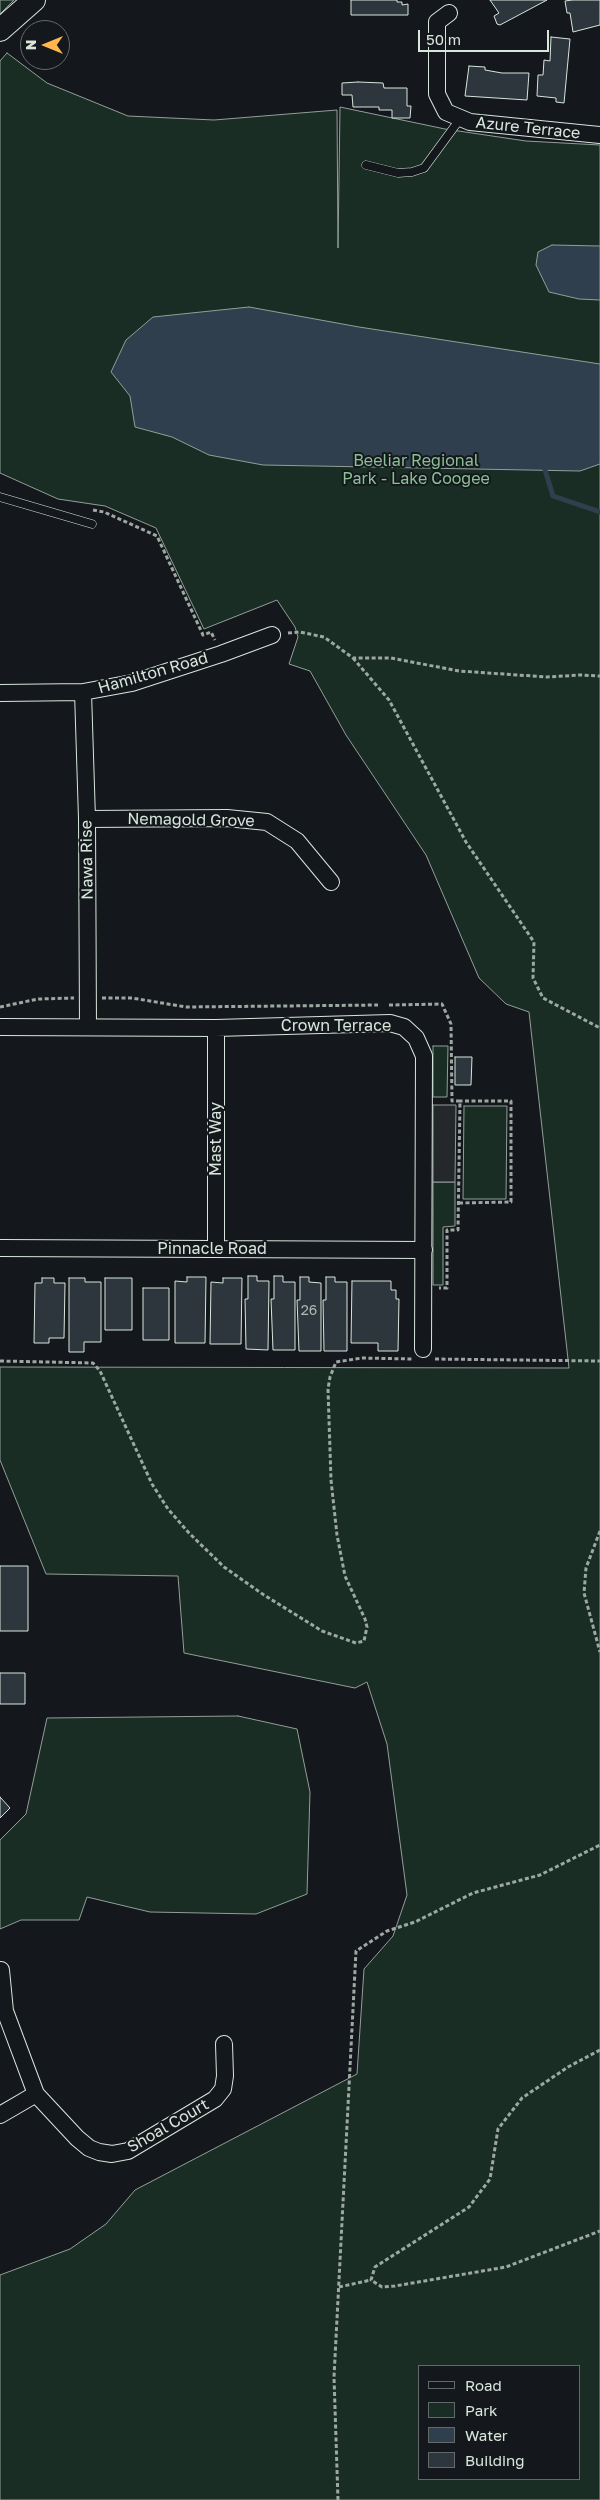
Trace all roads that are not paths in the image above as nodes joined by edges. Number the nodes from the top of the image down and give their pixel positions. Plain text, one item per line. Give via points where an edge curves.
1 (34, 0) edge
2 (449, 13) dead end
3 (0, 30) edge
4 (460, 119) junction
5 (600, 135) edge
6 (366, 165) dead end
7 (0, 498) edge
8 (92, 524) dead end
9 (272, 635) road end
10 (0, 692) edge
11 (83, 692) junction
12 (87, 819) junction
13 (331, 882) dead end
14 (88, 1027) junction
15 (0, 1028) edge
16 (216, 1028) junction
17 (0, 1248) edge
18 (216, 1249) junction
19 (424, 1250) junction
20 (425, 1356) road end
21 (1, 1970) edge
22 (224, 2044) dead end
23 (36, 2094) junction
24 (0, 2115) edge

1 - 3 main road
2 - 4 street, Azure Terrace via 437,22 437,94 446,112
4 - 5 street, Azure Terrace
4 - 6 lane via 424,168 398,173
7 - 8 lane
9 - 11 street, Hamilton Road via 132,682
10 - 11 street, Hamilton Road
11 - 12 street, Nawa Rise
12 - 13 street, Nemagold Grove via 227,818 267,822 297,841
12 - 14 street, Nawa Rise
14 - 15 street, Crown Terrace
14 - 16 street, Crown Terrace
16 - 18 street, Mast Way
16 - 19 street, Crown Terrace via 390,1023 404,1027 416,1038 424,1056
17 - 18 street, Pinnacle Road
18 - 19 street, Pinnacle Road
19 - 20 street, Crown Terrace
21 - 23 street, Shoal Court via 5,2011
22 - 23 street, Shoal Court via 226,2076 223,2089 215,2098 128,2151 112,2154 89,2148
23 - 24 street

